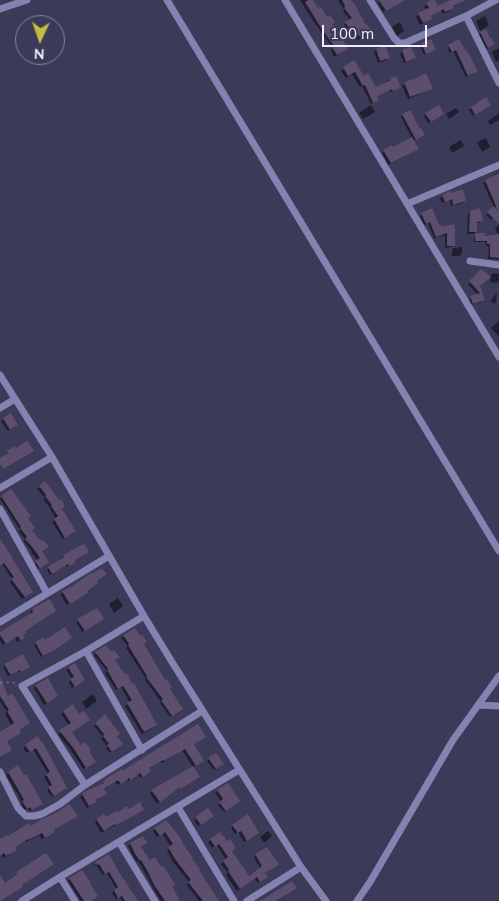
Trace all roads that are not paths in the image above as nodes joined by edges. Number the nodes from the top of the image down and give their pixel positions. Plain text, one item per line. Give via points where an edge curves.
1 (27, 0) edge
2 (166, 0) edge
3 (285, 0) edge
4 (370, 0) edge
5 (496, 0) edge
6 (0, 9) edge
7 (466, 16) junction
8 (497, 75) edge
9 (499, 84) edge
10 (499, 165) edge
11 (407, 204) junction
12 (470, 260) dead end
13 (499, 265) edge
14 (499, 356) edge
15 (0, 375) edge
16 (15, 399) junction
17 (0, 408) edge
18 (52, 457) junction
19 (0, 488) edge
20 (0, 509) edge
21 (499, 551) edge
22 (109, 556) junction
23 (48, 593) junction
24 (144, 616) junction
25 (0, 622) edge
26 (86, 651) junction
27 (499, 676) edge
28 (478, 704) junction
29 (499, 706) edge
30 (202, 711) junction
31 (142, 750) junction
32 (239, 770) junction
33 (0, 772) edge
34 (85, 785) junction
35 (178, 807) junction
36 (119, 842) junction
37 (300, 867) junction
38 (60, 877) junction
39 (22, 901) edge
40 (75, 901) edge
41 (155, 901) edge
42 (234, 901) edge
43 (247, 901) edge
44 (326, 901) edge
45 (357, 901) edge

1 - 6 street
2 - 21 street
3 - 11 street
4 - 7 street via 399,43
5 - 7 street
7 - 8 street
8 - 9 street
10 - 11 street
11 - 14 street
12 - 13 street
15 - 16 street
16 - 17 street
16 - 18 street
18 - 19 street
18 - 22 street
20 - 23 street
22 - 23 street
22 - 24 street
23 - 25 street
24 - 26 street
24 - 30 street
26 - 31 street
26 - 34 street via 22,686
27 - 28 street
28 - 29 street
28 - 45 street
30 - 31 street
30 - 32 street
31 - 34 street
32 - 35 street
32 - 37 street
33 - 34 street via 18,808 26,816 42,814
35 - 36 street
35 - 42 street
36 - 38 street
36 - 41 street
37 - 43 street
37 - 44 street
38 - 39 street
38 - 40 street

